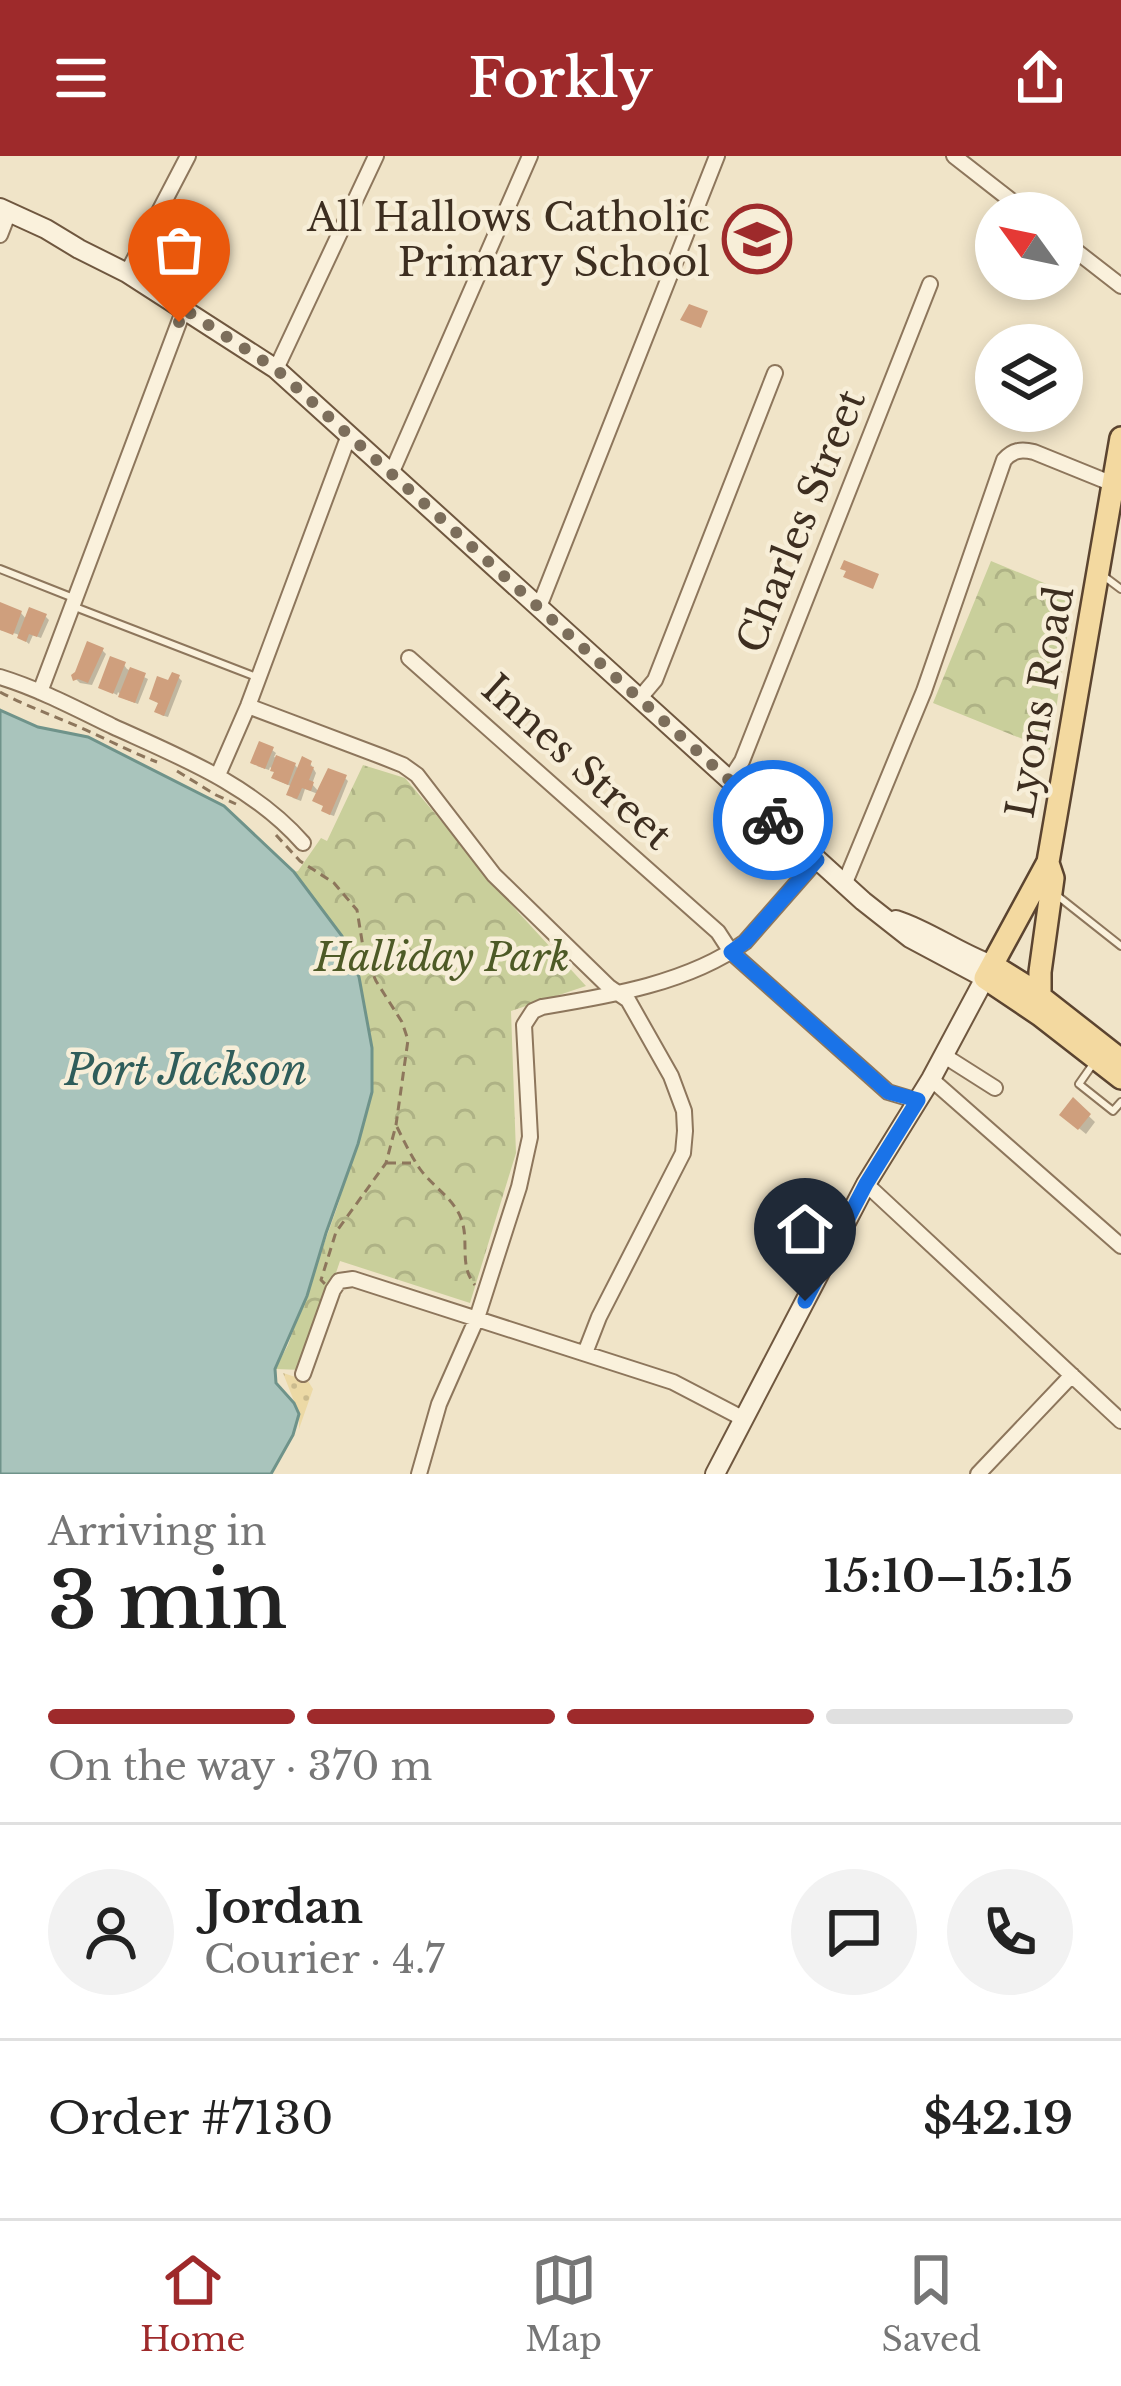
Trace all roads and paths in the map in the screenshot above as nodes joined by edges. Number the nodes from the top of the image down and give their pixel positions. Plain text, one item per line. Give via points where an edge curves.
1 (188, 156) edge
2 (376, 156) edge
3 (530, 156) edge
4 (717, 156) edge
5 (963, 159) edge
6 (1002, 192) edge
7 (3, 219) edge
8 (1083, 256) edge
9 (127, 273) junction
10 (930, 284) dead end
11 (1121, 286) edge
12 (184, 309) junction
13 (276, 369) junction
14 (775, 373) dead end
15 (349, 436) junction
16 (1120, 451) edge
17 (391, 474) junction
18 (1113, 484) junction
19 (0, 569) edge
20 (1099, 572) junction
21 (1121, 589) edge
22 (74, 602) junction
23 (539, 607) junction
24 (409, 658) dead end
25 (0, 677) edge
26 (259, 678) junction
27 (0, 692) edge
28 (40, 692) junction
29 (639, 699) junction
30 (248, 706) junction
31 (218, 775) junction
32 (729, 781) junction
33 (242, 806) dead end
34 (270, 827) dead end
35 (303, 842) dead end
36 (817, 860) junction
37 (1048, 862) junction
38 (844, 885) junction
39 (1052, 890) junction
40 (1121, 946) edge
41 (731, 952) junction
42 (988, 971) junction
43 (619, 994) junction
44 (1040, 996) junction
45 (943, 1055) junction
46 (1108, 1056) edge
47 (1121, 1078) edge
48 (931, 1079) junction
49 (995, 1088) dead end
50 (918, 1100) junction
51 (1121, 1102) edge
52 (397, 1125) junction
53 (386, 1163) junction
54 (416, 1163) junction
55 (866, 1184) junction
56 (1121, 1246) edge
57 (333, 1289) junction
58 (483, 1294) junction
59 (477, 1318) junction
60 (585, 1353) junction
61 (303, 1374) dead end
62 (1072, 1375) junction
63 (744, 1419) junction
64 (1121, 1421) edge
65 (419, 1474) edge
66 (716, 1474) edge
67 (978, 1474) edge

1 - 9 street
2 - 13 street
3 - 17 street
4 - 23 street
5 - 6 street
7 - 9 main road
8 - 11 street
9 - 12 main road
10 - 32 street, Charles Street
12 - 13 main road
12 - 22 street
13 - 15 main road
14 - 29 street via 655,680
15 - 17 main road
15 - 26 street
16 - 18 main road, Lyons Road
17 - 23 main road
18 - 20 main road, Lyons Road
18 - 38 street via 1022,449 1004,460 924,691
19 - 22 lane
20 - 21 lane
20 - 37 main road, Lyons Road
22 - 26 lane
22 - 28 street
23 - 29 main road
24 - 41 street, Innes Street via 718,932
25 - 28 street
26 - 30 street
27 - 33 path
28 - 31 street
29 - 32 main road
30 - 31 street
30 - 43 street via 417,775 494,874
31 - 35 street
32 - 36 main road
34 - 52 path via 357,910 364,953 408,1040
36 - 38 main road
36 - 41 street
37 - 39 main road
37 - 42 main road, Lyons Road
38 - 42 main road via 885,917 919,927
39 - 40 lane
39 - 44 main road
41 - 43 street
41 - 50 street, Innes Street via 888,1092
42 - 44 main road
42 - 45 main road
42 - 46 main road
43 - 58 street via 542,1007 527,1018 530,1137
43 - 60 street via 670,1076 685,1142
44 - 46 main road
45 - 48 main road
45 - 49 street
46 - 47 main road
46 - 51 lane via 1079,1084 1113,1111
48 - 50 main road
48 - 56 street
50 - 55 main road
52 - 53 path
52 - 54 path
53 - 54 path
53 - 57 path via 336,1232 321,1280
54 - 58 path via 462,1221 469,1279
55 - 62 street
55 - 63 main road
57 - 59 street via 353,1279
57 - 61 street
58 - 59 street
59 - 60 street
59 - 65 street
60 - 63 street via 673,1382
62 - 64 street
62 - 67 street
63 - 66 main road

